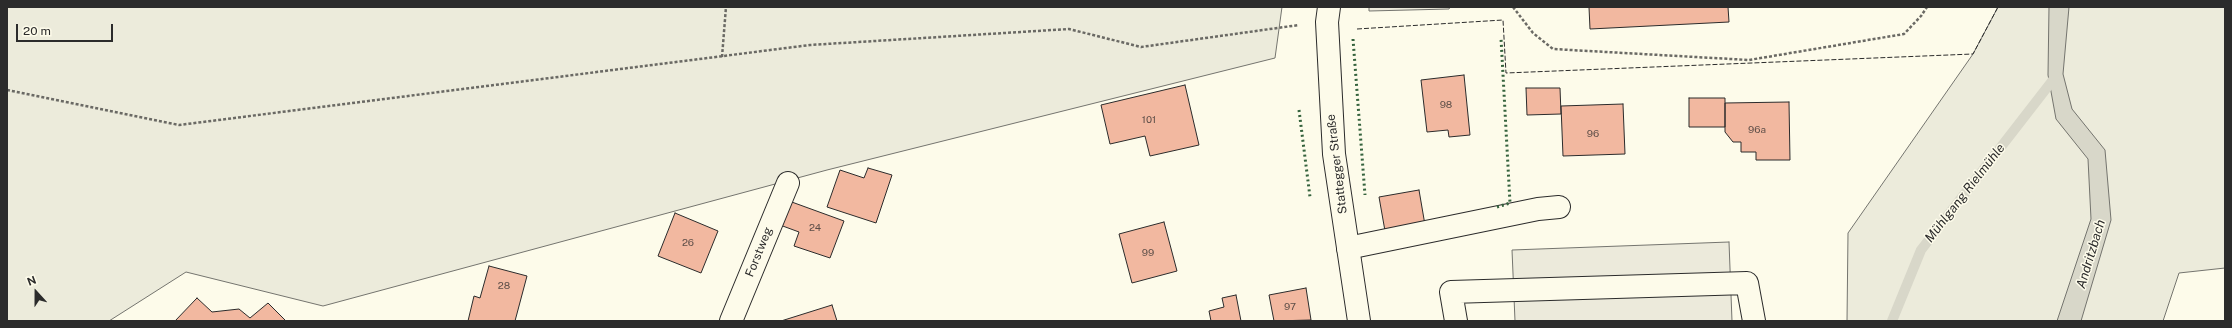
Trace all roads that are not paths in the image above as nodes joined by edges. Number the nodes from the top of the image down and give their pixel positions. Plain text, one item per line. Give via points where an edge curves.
1 (1328, 14) edge
2 (788, 182) dead end
3 (1559, 207) dead end
4 (1348, 248) junction
5 (731, 321) edge
6 (1360, 321) edge
7 (1456, 321) edge
8 (1754, 321) edge

1 - 4 main road, Stattegger Straße via 1334,154
2 - 5 main road, Forstweg
3 - 4 main road
4 - 6 main road, Stattegger Straße
7 - 8 main road via 1452,292 1747,283

